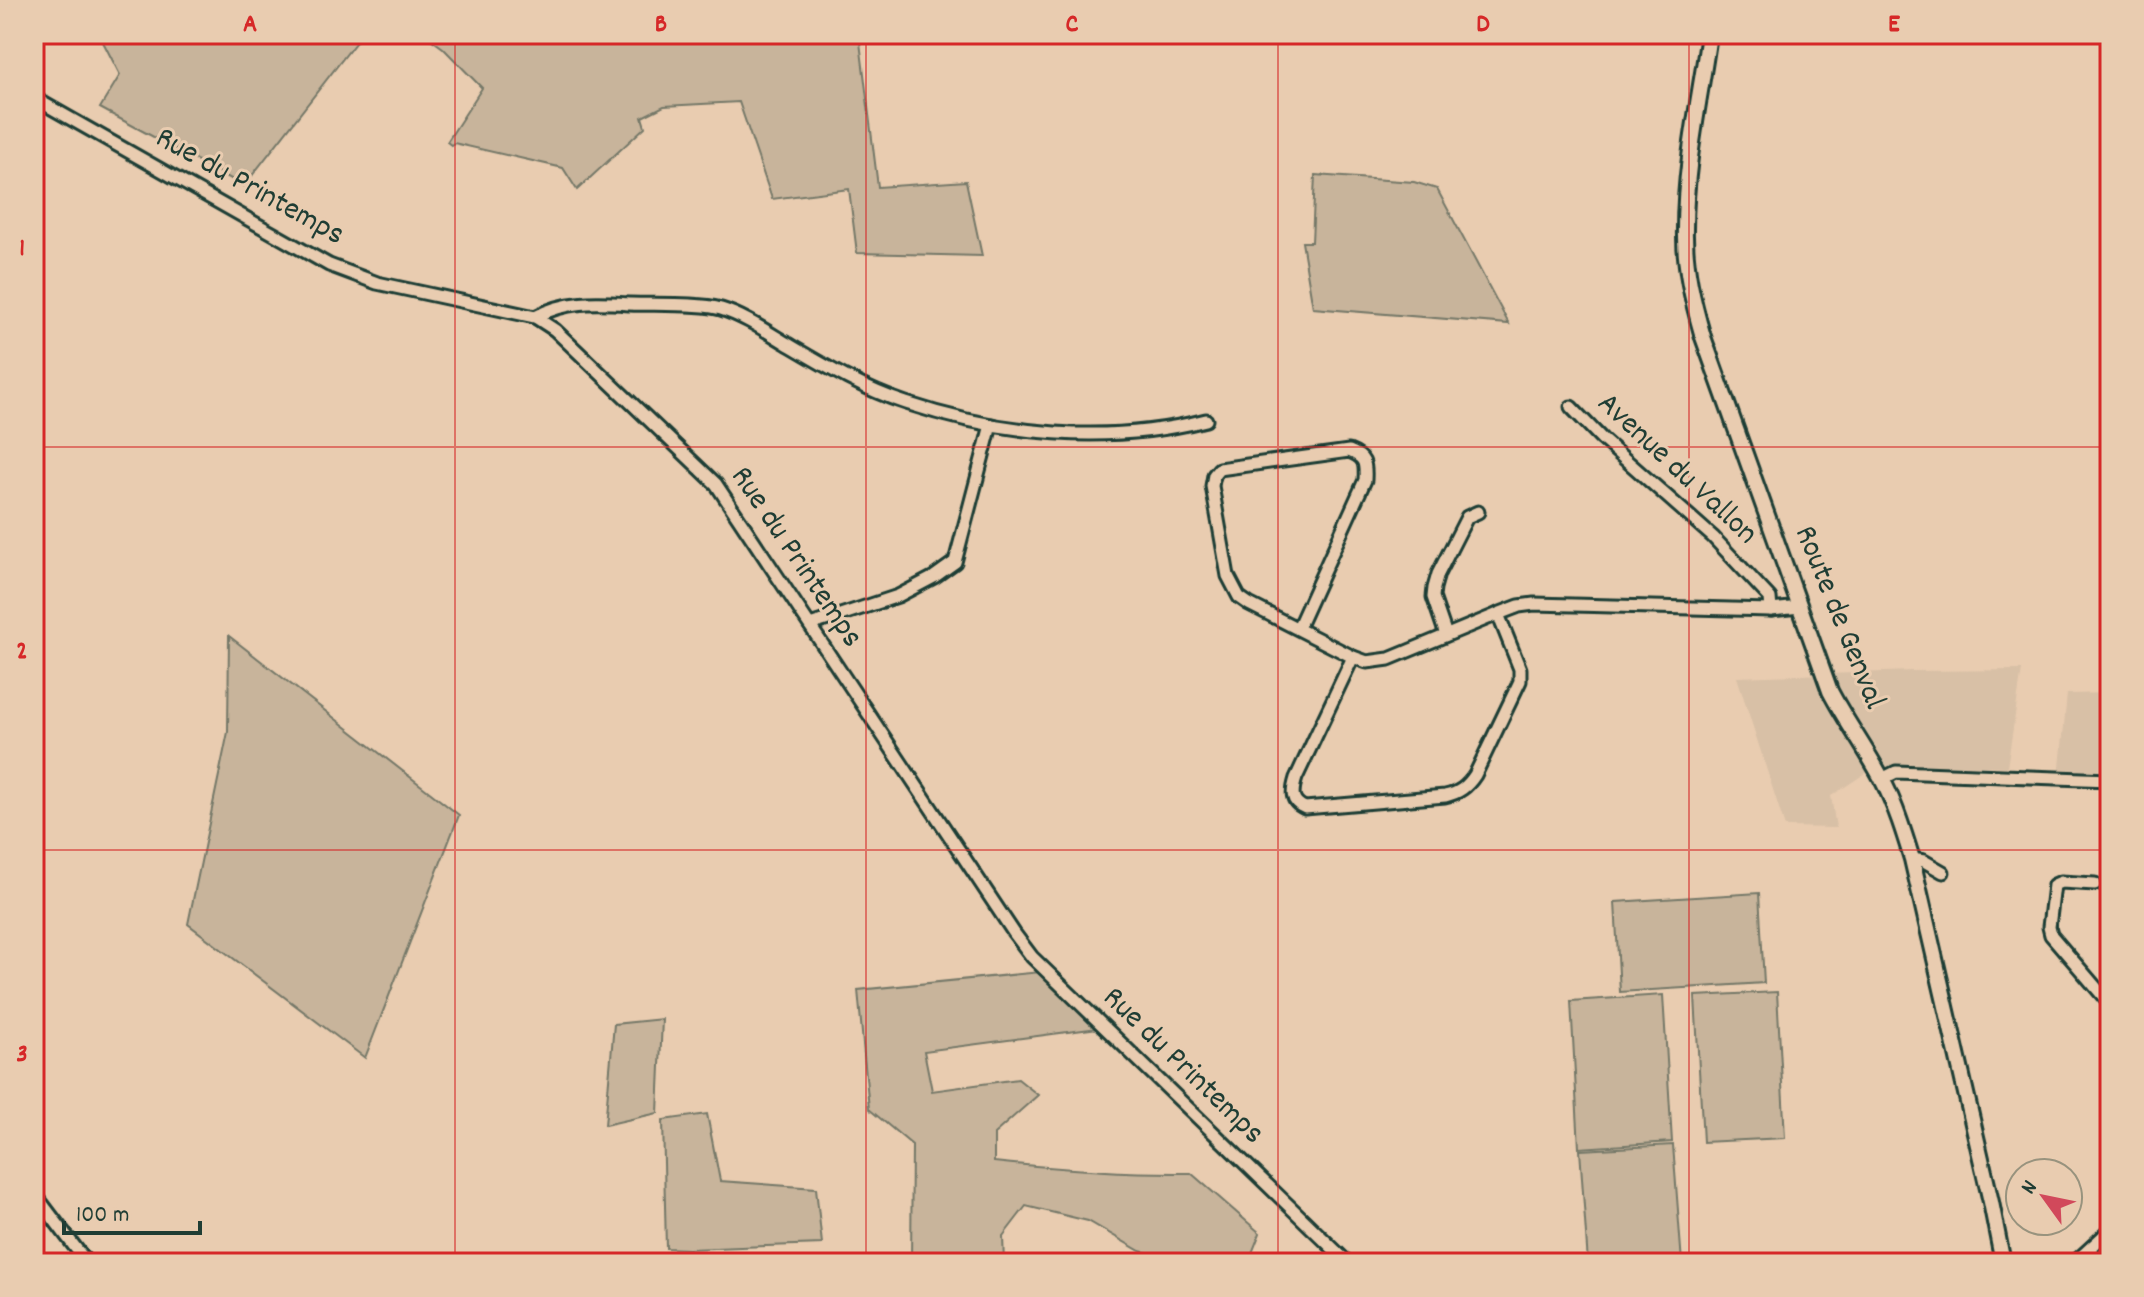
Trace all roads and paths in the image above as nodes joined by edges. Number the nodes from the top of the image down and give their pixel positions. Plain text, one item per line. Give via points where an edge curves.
1 (1709, 34) edge
2 (34, 98) edge
3 (535, 317) junction
4 (1571, 407) dead end
5 (1206, 420) dead end
6 (991, 425) junction
7 (1478, 512) dead end
8 (1800, 607) junction
9 (1771, 610) junction
10 (1498, 614) junction
11 (810, 625) junction
12 (1298, 628) junction
13 (1446, 635) junction
14 (1353, 657) junction
15 (1882, 779) junction
16 (2110, 780) edge
17 (1912, 859) junction
18 (1943, 872) dead end
19 (2095, 884) dead end
20 (2110, 1004) edge
21 (34, 1193) edge
22 (2110, 1230) edge
23 (2076, 1262) edge
24 (87, 1263) edge
25 (1348, 1263) edge
26 (2003, 1263) edge

1 - 8 main road, Route de Genval via 1690,163 1687,264 1703,337
2 - 3 street, Rue du Printemps via 329,265 377,283
3 - 6 street via 582,303 721,309 877,393
3 - 11 street, Rue du Printemps via 710,478
4 - 9 street, Avenue du Vallon via 1713,537 1770,598
5 - 6 street via 1099,435
6 - 11 street via 955,562 898,596
7 - 13 street via 1467,517 1435,581 1433,597
8 - 9 street
8 - 15 main road, Route de Genval via 1830,691
9 - 10 street via 1534,604
10 - 13 street
10 - 14 street via 1520,681 1475,775 1456,793 1305,808 1294,801 1296,778
11 - 25 street, Rue du Printemps via 1032,957
12 - 12 street via 1365,480 1364,461 1349,451 1227,467 1214,475 1231,585 1249,604
12 - 14 street
13 - 14 street via 1376,663
15 - 16 street via 1896,772
15 - 17 main road, Route de Genval
17 - 18 street
17 - 26 main road, Route de Genval
19 - 20 street via 2054,885 2049,927
21 - 24 street
22 - 23 street

